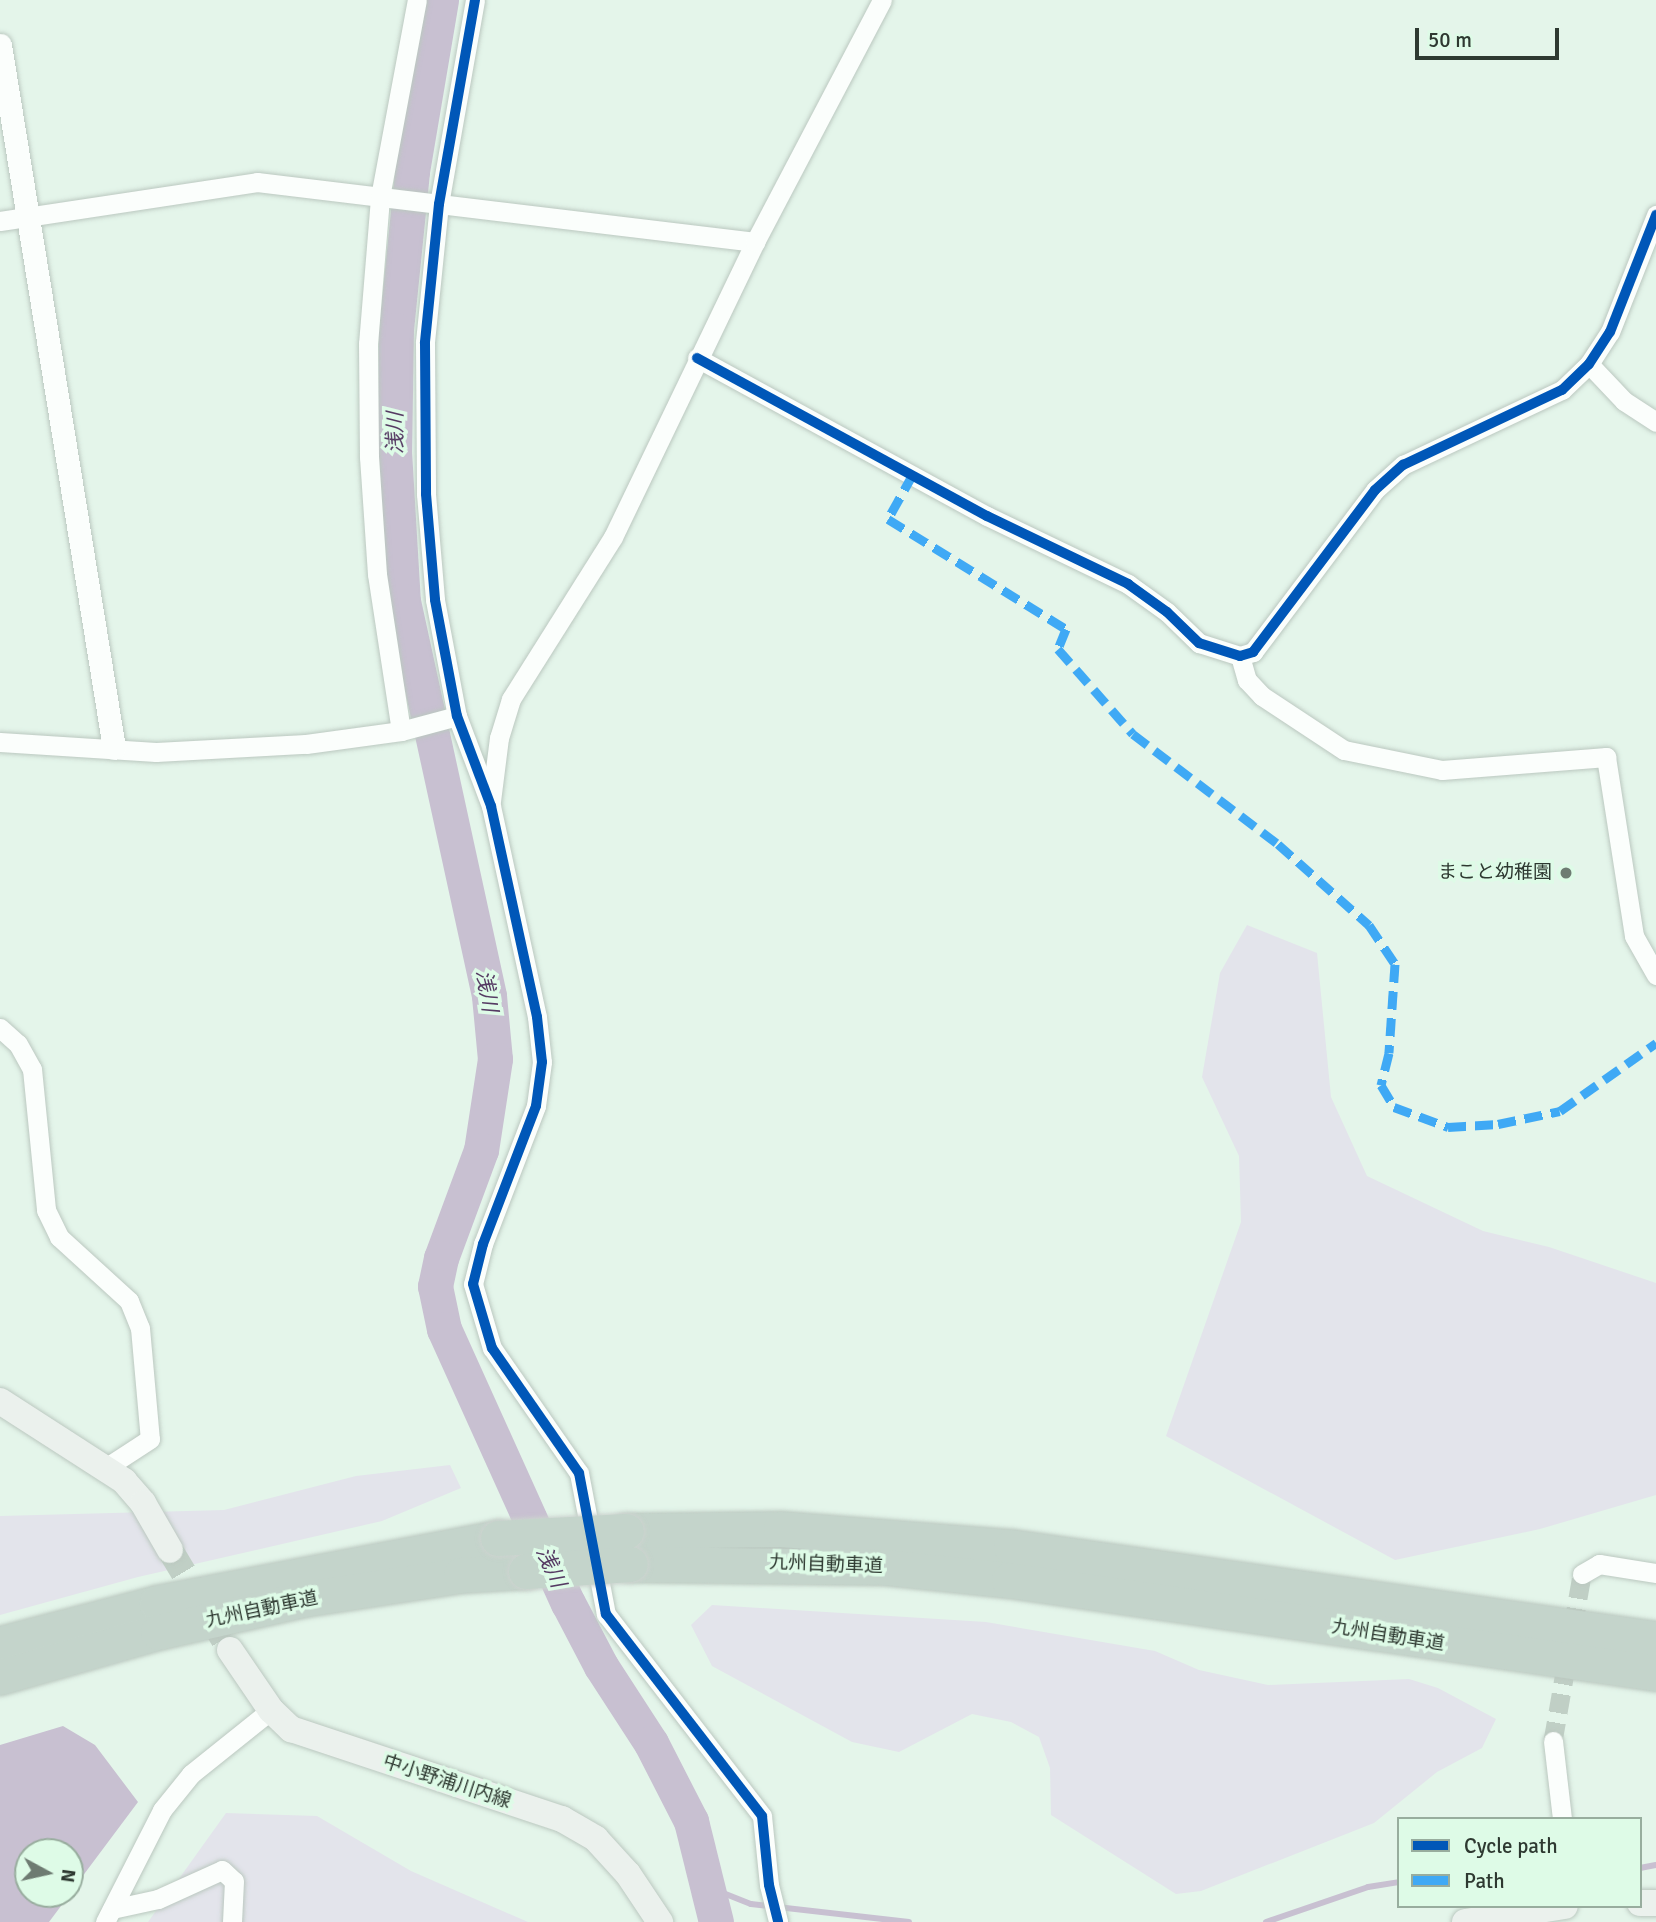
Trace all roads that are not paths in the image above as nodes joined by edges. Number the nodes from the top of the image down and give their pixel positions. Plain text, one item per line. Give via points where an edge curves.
1 (417, 0) edge
2 (475, 0) edge
3 (882, 0) edge
4 (0, 45) edge
5 (384, 197) junction
6 (433, 203) junction
7 (1656, 215) edge
8 (28, 217) junction
9 (0, 221) edge
10 (755, 242) junction
11 (697, 358) junction
12 (1590, 364) junction
13 (1656, 422) edge
14 (1240, 656) junction
15 (451, 718) junction
16 (406, 730) junction
17 (0, 742) edge
18 (114, 748) junction
19 (491, 806) junction
20 (1656, 975) edge
21 (0, 1028) edge
22 (0, 1401) edge
23 (104, 1469) junction
24 (628, 1548) junction
25 (170, 1550) tunnel mouth
26 (1656, 1573) edge
27 (1582, 1574) dead end
28 (1656, 1639) edge
29 (0, 1644) edge
30 (230, 1650) tunnel mouth
31 (1656, 1673) edge
32 (0, 1677) edge
33 (271, 1710) junction
34 (1553, 1741) tunnel mouth
35 (1562, 1817) edge
36 (1552, 1908) edge
37 (109, 1916) edge
38 (232, 1922) edge
39 (660, 1922) edge
40 (778, 1922) edge
41 (1465, 1922) edge

1 - 5 street
2 - 6 street
3 - 10 street
4 - 8 street
5 - 6 street
5 - 8 street via 257,182
5 - 16 street via 368,344 369,457 379,587
6 - 10 street
6 - 15 street via 425,342 426,494
7 - 12 street via 1610,332
8 - 9 street
8 - 18 street
10 - 11 street
11 - 14 street via 1021,534 1128,584 1199,643
11 - 19 street via 613,537 511,699 499,738
12 - 13 street via 1632,408
12 - 14 street via 1562,390 1403,465 1375,490 1253,652
14 - 20 street via 1247,680 1262,696 1344,750 1442,770 1606,757 1634,936
15 - 16 street
15 - 19 street
16 - 18 street via 306,744 156,752
17 - 18 street
19 - 40 street via 537,1017 542,1062 537,1106 483,1244 473,1284 478,1312 513,1384 579,1473 606,1614 762,1816
21 - 23 street via 18,1044 32,1069 46,1210 55,1228 129,1301 140,1328 150,1439
22 - 23 main road
23 - 25 main road via 124,1480 143,1503
24 - 28 highway, 九州自動車道 via 794,1530 1011,1547
24 - 29 highway, 九州自動車道, bridge via 498,1538 157,1604
24 - 31 highway, 九州自動車道 via 1009,1580
24 - 32 highway, 九州自動車道, bridge via 526,1571 461,1575 304,1599 158,1632
26 - 27 street via 1599,1564
30 - 33 main road, 中小野浦川内線
33 - 37 street via 184,1783 162,1810
33 - 39 main road, 中小野浦川内線 via 291,1729 316,1740 562,1819 596,1839 628,1874
34 - 35 street
36 - 41 main road
37 - 38 street via 222,1870 234,1881

